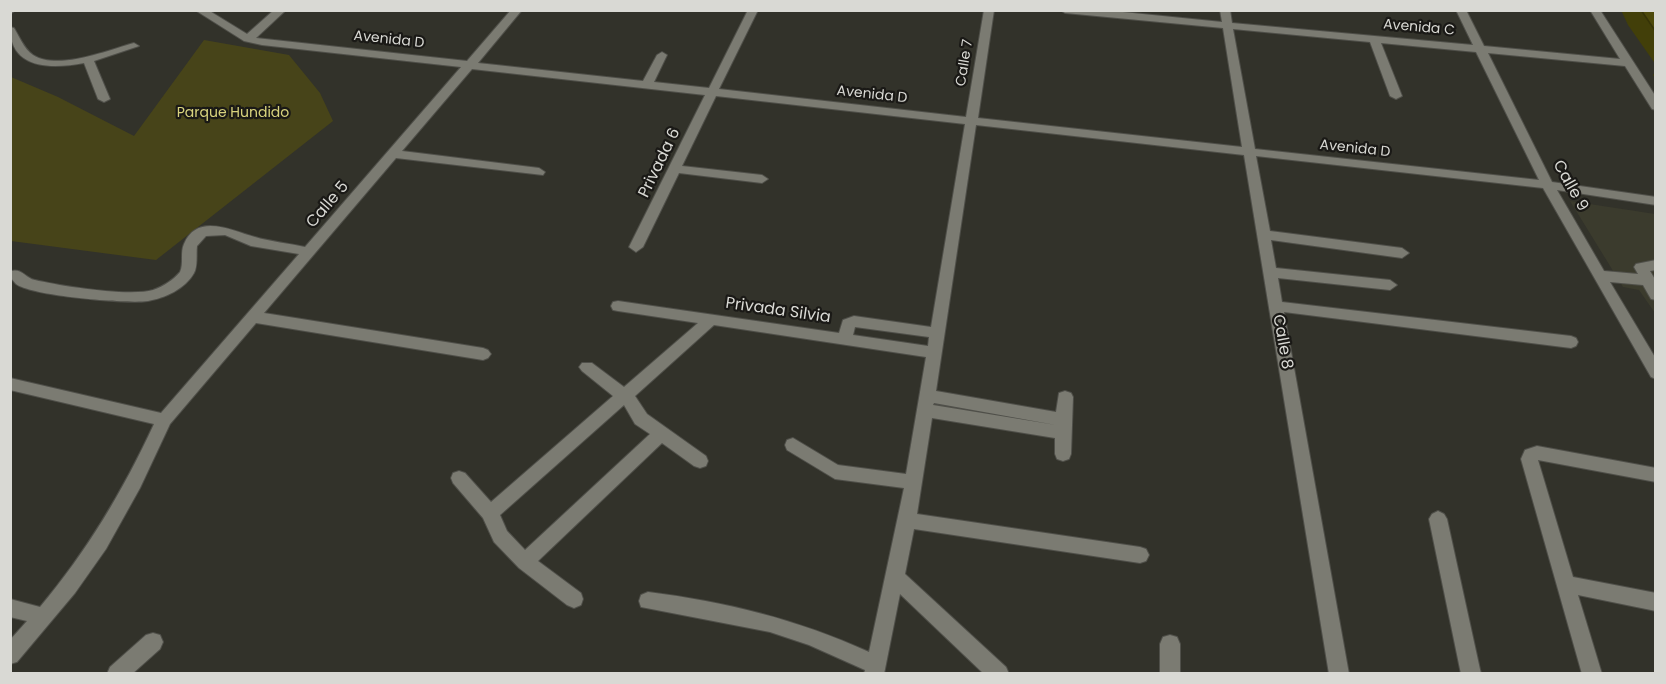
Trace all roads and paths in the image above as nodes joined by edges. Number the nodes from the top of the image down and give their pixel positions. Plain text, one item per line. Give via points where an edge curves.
1 (200, 10) edge
2 (281, 10) edge
3 (517, 10) edge
4 (753, 10) edge
5 (988, 10) edge
6 (1065, 10) edge
7 (1461, 10) edge
8 (1595, 10) edge
9 (1226, 18) edge
10 (10, 30) edge
11 (248, 39) junction
12 (1374, 39) junction
13 (134, 46) dead end
14 (1480, 49) junction
15 (662, 55) dead end
16 (88, 60) junction
17 (1627, 63) junction
18 (472, 64) junction
19 (647, 84) junction
20 (714, 92) junction
21 (1396, 96) dead end
22 (104, 99) dead end
23 (1656, 107) edge
24 (971, 121) junction
25 (1249, 153) junction
26 (394, 154) junction
27 (675, 169) junction
28 (539, 172) dead end
29 (762, 179) dead end
30 (1548, 185) junction
31 (1656, 201) edge
32 (1264, 235) junction
33 (636, 248) dead end
34 (310, 252) junction
35 (1402, 253) dead end
36 (1656, 265) edge
37 (1270, 272) junction
38 (16, 274) dead end
39 (1600, 276) junction
40 (1648, 280) junction
41 (1390, 285) dead end
42 (1656, 295) edge
43 (618, 306) dead end
44 (1275, 306) junction
45 (253, 317) junction
46 (719, 321) junction
47 (936, 333) junction
48 (844, 339) junction
49 (1571, 342) dead end
50 (933, 352) junction
51 (483, 354) dead end
52 (587, 367) dead end
53 (1656, 373) edge
54 (10, 384) edge
55 (1065, 396) dead end
56 (622, 401) junction
57 (925, 402) junction
58 (164, 420) junction
59 (1064, 426) junction
60 (660, 435) junction
61 (793, 445) dead end
62 (1063, 454) dead end
63 (700, 461) dead end
64 (1656, 475) edge
65 (459, 478) dead end
66 (912, 482) junction
67 (490, 513) junction
68 (1438, 519) dead end
69 (907, 520) junction
70 (1140, 555) dead end
71 (525, 562) junction
72 (896, 578) junction
73 (1566, 584) junction
74 (574, 599) dead end
75 (648, 601) dead end
76 (1656, 602) edge
77 (10, 608) edge
78 (44, 617) junction
79 (153, 642) dead end
80 (1170, 644) dead end
81 (10, 655) edge
82 (875, 669) edge
83 (117, 674) edge
84 (999, 674) edge
85 (1170, 674) edge
86 (1338, 674) edge
87 (1471, 674) edge
88 (1592, 674) edge

1 - 11 street, Avenida D
2 - 11 street
3 - 18 street, Calle 5
4 - 20 street, Privada 6
5 - 24 street, Calle 7
6 - 9 street, Avenida C
7 - 14 street, Calle 9
8 - 17 street
9 - 12 street, Avenida C
9 - 25 street, Calle 8
10 - 16 street via 26,56 34,61
11 - 18 street, Avenida D
12 - 14 street, Avenida C
12 - 21 street
13 - 16 street
14 - 17 street, Avenida C
14 - 30 street, Calle 9
15 - 19 street
16 - 22 street
17 - 23 street
18 - 19 street, Avenida D
18 - 26 street, Calle 5
19 - 20 street, Avenida D
20 - 24 street, Avenida D
20 - 27 street, Privada 6
24 - 25 street, Avenida D
24 - 47 street, Calle 7
25 - 30 street, Avenida D
25 - 32 street, Calle 8
26 - 28 street
26 - 34 street, Calle 5
27 - 29 street
27 - 33 street, Privada 6
30 - 31 street, Avenida D
30 - 39 street, Calle 9
32 - 35 street
32 - 37 street, Calle 8
34 - 38 street via 251,241 227,231 201,233 190,245 189,270 175,285 163,292 135,297 23,282
34 - 45 street, Calle 5
36 - 40 street via 1641,267
37 - 41 street
37 - 44 street, Calle 8
39 - 40 street
39 - 53 street, Calle 9
40 - 42 street
43 - 46 street, Privada Silvia
44 - 49 street
44 - 86 street, Calle 8
45 - 51 street
45 - 58 street, Calle 5
46 - 48 street, Privada Silvia
46 - 56 street
47 - 48 street via 854,321 848,324
47 - 50 street, Calle 7
48 - 50 street, Privada Silvia
50 - 57 street, Calle 7
52 - 56 street
54 - 58 street
55 - 59 street
56 - 60 street
56 - 67 street
57 - 59 street
57 - 66 street, Calle 7
58 - 78 street, Calle 5 via 100,543
59 - 62 street
60 - 63 street
60 - 71 street
61 - 66 street via 835,472
64 - 73 street via 1531,454 1529,459
65 - 67 street
66 - 69 street, Calle 7
67 - 71 street via 500,536
68 - 87 street
69 - 70 street
69 - 72 street, Calle 7
71 - 74 street
72 - 82 street, Calle 7
72 - 84 street
73 - 76 street
73 - 88 street
75 - 82 street via 772,623 832,644
77 - 78 street
78 - 81 street, Calle 5
79 - 83 street
80 - 85 street

